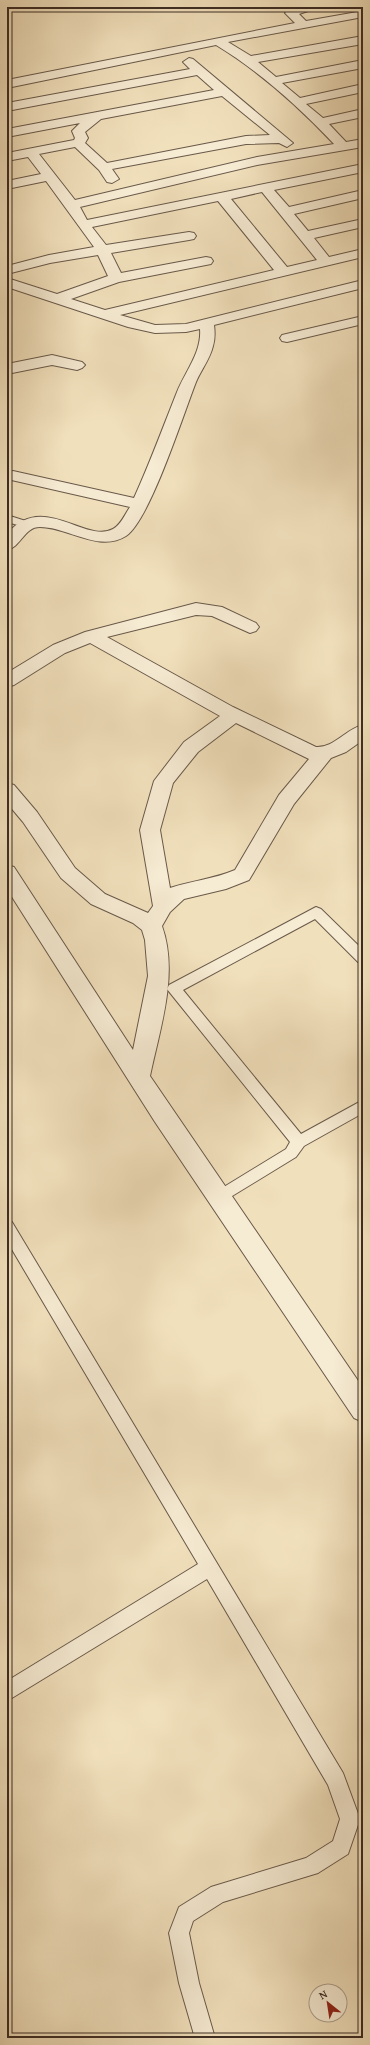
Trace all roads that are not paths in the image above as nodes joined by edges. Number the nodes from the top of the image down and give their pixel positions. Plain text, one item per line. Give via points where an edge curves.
1 (310, 7) edge
2 (363, 14) edge
3 (304, 25) junction
4 (363, 40) edge
5 (218, 41) junction
6 (174, 50) junction
7 (249, 60) junction
8 (363, 64) edge
9 (200, 71) junction
10 (273, 82) junction
11 (7, 84) edge
12 (363, 88) edge
13 (224, 92) junction
14 (297, 102) junction
15 (7, 109) edge
16 (363, 113) edge
17 (99, 114) junction
18 (320, 122) junction
19 (40, 126) junction
20 (7, 133) edge
21 (78, 137) junction
22 (282, 139) junction
23 (362, 143) edge
24 (344, 147) junction
25 (31, 152) junction
26 (301, 155) junction
27 (7, 157) edge
28 (104, 167) junction
29 (363, 168) edge
30 (334, 173) junction
31 (51, 176) junction
32 (174, 180) junction
33 (7, 185) edge
34 (265, 187) junction
35 (121, 192) junction
36 (359, 195) edge
37 (220, 196) junction
38 (195, 202) junction
39 (72, 206) junction
40 (286, 212) junction
41 (180, 222) junction
42 (363, 223) edge
43 (83, 225) junction
44 (305, 236) junction
45 (102, 249) junction
46 (363, 253) edge
47 (326, 262) junction
48 (7, 270) edge
49 (283, 271) junction
50 (217, 272) junction
51 (116, 278) junction
52 (309, 280) junction
53 (7, 282) edge
54 (363, 284) edge
55 (58, 298) junction
56 (105, 314) junction
57 (363, 320) edge
58 (206, 322) junction
59 (287, 338) dead end
60 (77, 365) dead end
61 (7, 369) edge
62 (13, 476) dead end
63 (138, 504) junction
64 (7, 518) edge
65 (28, 525) junction
66 (7, 545) edge
67 (250, 627) dead end
68 (91, 636) junction
69 (7, 681) edge
70 (234, 715) junction
71 (363, 732) edge
72 (323, 755) junction
73 (7, 790) edge
74 (7, 872) edge
75 (163, 906) junction
76 (151, 926) junction
77 (363, 958) edge
78 (139, 1077) junction
79 (363, 1106) edge
80 (299, 1142) junction
81 (219, 1198) junction
82 (7, 1227) edge
83 (363, 1410) edge
84 (210, 1567) junction
85 (7, 1692) edge
86 (205, 2038) edge

1 - 3 street via 291,13
2 - 3 street
3 - 5 street
4 - 7 street
5 - 6 street
5 - 7 street
6 - 9 street
6 - 11 street
7 - 10 street
8 - 10 street
9 - 13 street
9 - 15 street
10 - 14 street
12 - 14 street
13 - 17 street
13 - 22 street
14 - 18 street
15 - 19 street
16 - 18 street
17 - 19 street
17 - 21 street
18 - 24 street
19 - 20 street
19 - 21 street via 61,127
21 - 25 street
21 - 28 street
22 - 26 street
22 - 28 street via 246,140
23 - 24 street
24 - 26 street
25 - 27 street
25 - 31 street
26 - 32 street via 257,161
28 - 35 street
29 - 30 street
30 - 34 street
30 - 36 street
31 - 33 street
31 - 39 street
32 - 35 street
32 - 38 street
34 - 37 street
34 - 40 street
35 - 39 street
36 - 40 street
37 - 38 street
37 - 49 street
38 - 41 street
39 - 43 street
40 - 44 street
41 - 43 street
41 - 45 street
41 - 50 street
42 - 44 street
43 - 45 street
44 - 47 street
45 - 48 street via 49,258
45 - 51 street
46 - 47 street
47 - 52 street
49 - 50 street
49 - 52 street
50 - 51 street
50 - 56 street
51 - 55 street
52 - 54 street
52 - 58 street
53 - 55 street
55 - 56 street
56 - 58 street via 155,329 186,328
57 - 59 street
58 - 63 street via 208,340 203,356 190,378 158,461
60 - 61 street via 52,360
62 - 63 street
63 - 65 street via 130,524 112,535 99,535 45,522
64 - 65 lane
65 - 66 street
67 - 68 street via 216,611 196,609
68 - 69 street via 59,649
68 - 70 street
70 - 72 street via 312,753
70 - 75 street via 191,747 164,781 150,830
71 - 72 street via 331,753
72 - 75 street via 286,800 242,875 226,882 178,894
73 - 76 street via 30,817 68,873 98,899 140,918
74 - 78 street
75 - 76 street
76 - 78 street via 156,940 159,976
77 - 80 lane via 316,912 174,989
78 - 81 street
79 - 80 lane
80 - 81 lane via 291,1153
81 - 83 street
82 - 84 lane
84 - 85 lane
84 - 86 lane via 336,1780 350,1819 341,1847 311,1866 218,1894 186,1914 179,1933 189,1983

